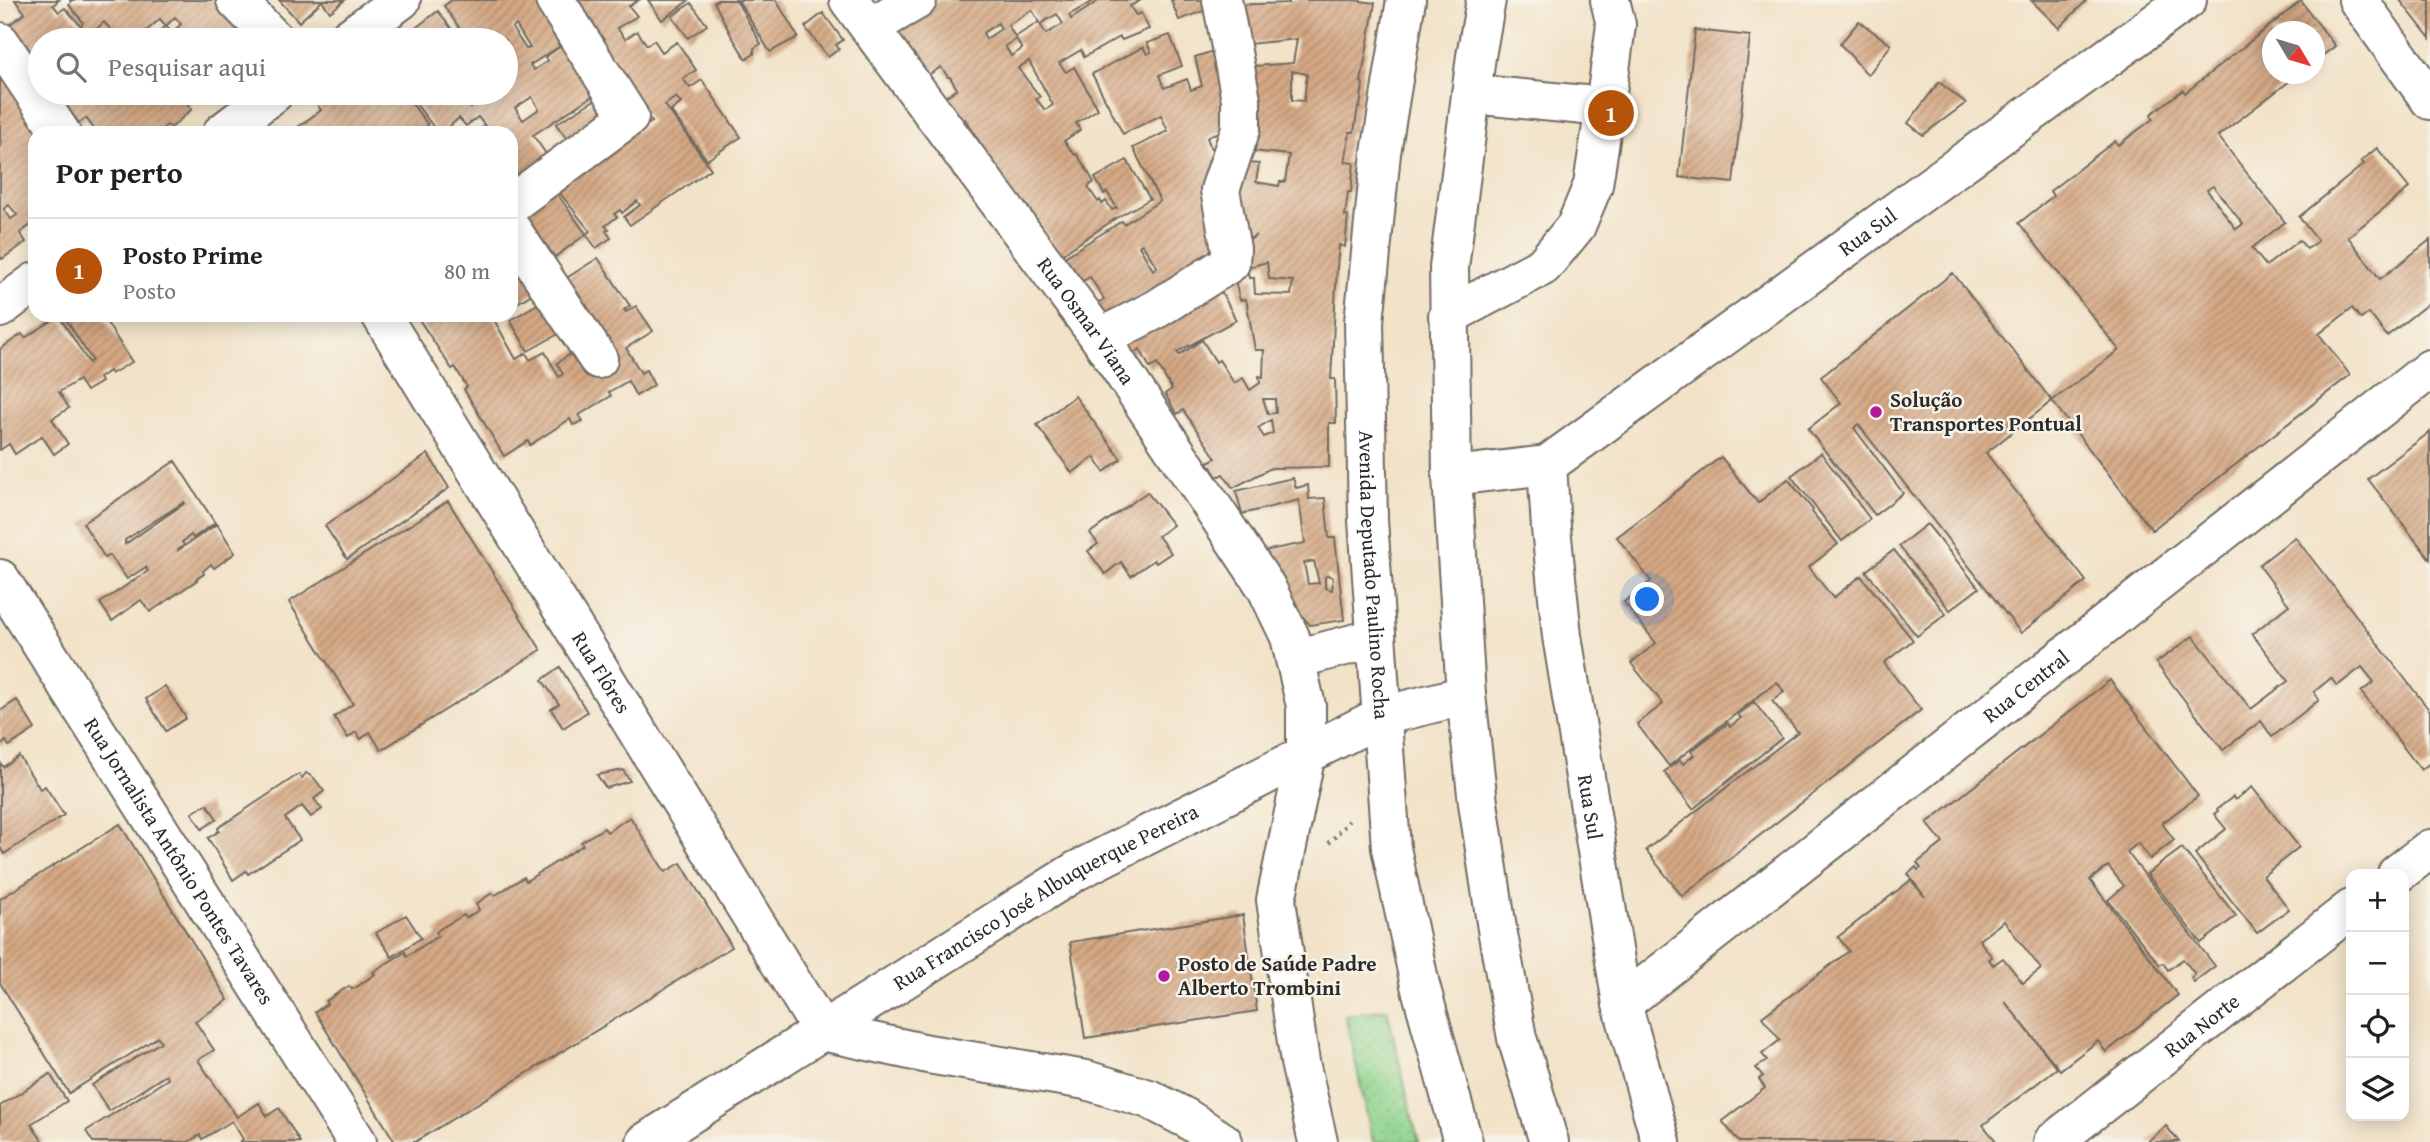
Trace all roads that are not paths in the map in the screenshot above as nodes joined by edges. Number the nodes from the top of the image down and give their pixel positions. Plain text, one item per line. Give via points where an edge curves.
1 (236, 0) edge
2 (401, 0) edge
3 (555, 0) edge
4 (917, 0) edge
5 (1222, 0) edge
6 (1406, 0) edge
7 (1486, 0) edge
8 (1610, 0) edge
9 (2187, 0) edge
10 (2358, 0) edge
11 (860, 13) edge
12 (263, 28) edge
13 (362, 28) edge
14 (0, 42) edge
15 (28, 84) edge
16 (1471, 94) junction
17 (2430, 100) edge
18 (42, 105) edge
19 (1605, 107) junction
20 (267, 111) edge
21 (56, 126) edge
22 (236, 126) edge
23 (518, 199) edge
24 (518, 239) edge
25 (1448, 316) junction
26 (385, 322) edge
27 (1100, 338) junction
28 (598, 359) dead end
29 (2430, 369) edge
30 (1547, 465) junction
31 (1452, 476) junction
32 (0, 579) edge
33 (1376, 638) junction
34 (1295, 659) junction
35 (1466, 695) junction
36 (1382, 716) junction
37 (1306, 754) junction
38 (2430, 849) edge
39 (2404, 869) edge
40 (2346, 913) edge
41 (1622, 1004) junction
42 (822, 1031) junction
43 (357, 1142) edge
44 (646, 1142) edge
45 (1223, 1142) edge
46 (1318, 1142) edge
47 (1463, 1142) edge
48 (1549, 1142) edge
49 (1661, 1142) edge
50 (2053, 1142) edge

1 - 12 street
2 - 13 street
3 - 23 street via 629,117
4 - 11 street
5 - 27 street via 1241,99 1241,128 1220,190 1230,263
6 - 33 street, Avenida Deputado Paulino Rocha via 1381,153 1364,323 1368,520
7 - 16 street
8 - 19 street via 1616,25
9 - 30 street, Rua Sul
10 - 17 street
11 - 27 street, Rua Osmar Viana
14 - 15 street
16 - 19 street
16 - 25 street via 1449,268
18 - 21 street
19 - 25 street via 1593,185 1576,226 1543,266
20 - 22 street
24 - 28 street
25 - 31 street
26 - 42 street, Rua Flôres
27 - 34 street, Rua Osmar Viana via 1266,587 1290,637
29 - 41 street, Rua Central
30 - 31 street, Rua Sul
30 - 41 street, Rua Sul via 1562,636
31 - 35 street
32 - 43 street, Rua Jornalista Antônio Pontes Tavares
33 - 34 street
33 - 36 street, Avenida Deputado Paulino Rocha
34 - 37 street, Rua Osmar Viana via 1306,706
35 - 36 street, Rua Francisco José Albuquerque Pereira
35 - 48 street via 1478,803 1514,1024
36 - 37 street, Rua Francisco José Albuquerque Pereira
36 - 47 street, Avenida Deputado Paulino Rocha via 1391,848 1420,985
37 - 42 street, Rua Francisco José Albuquerque Pereira via 1076,870
37 - 46 street via 1276,900 1300,1062
38 - 39 street
40 - 50 street, Rua Norte
41 - 49 street, Rua Sul
42 - 44 street, Rua Francisco José Albuquerque Pereira
42 - 45 street via 1086,1080 1149,1099

